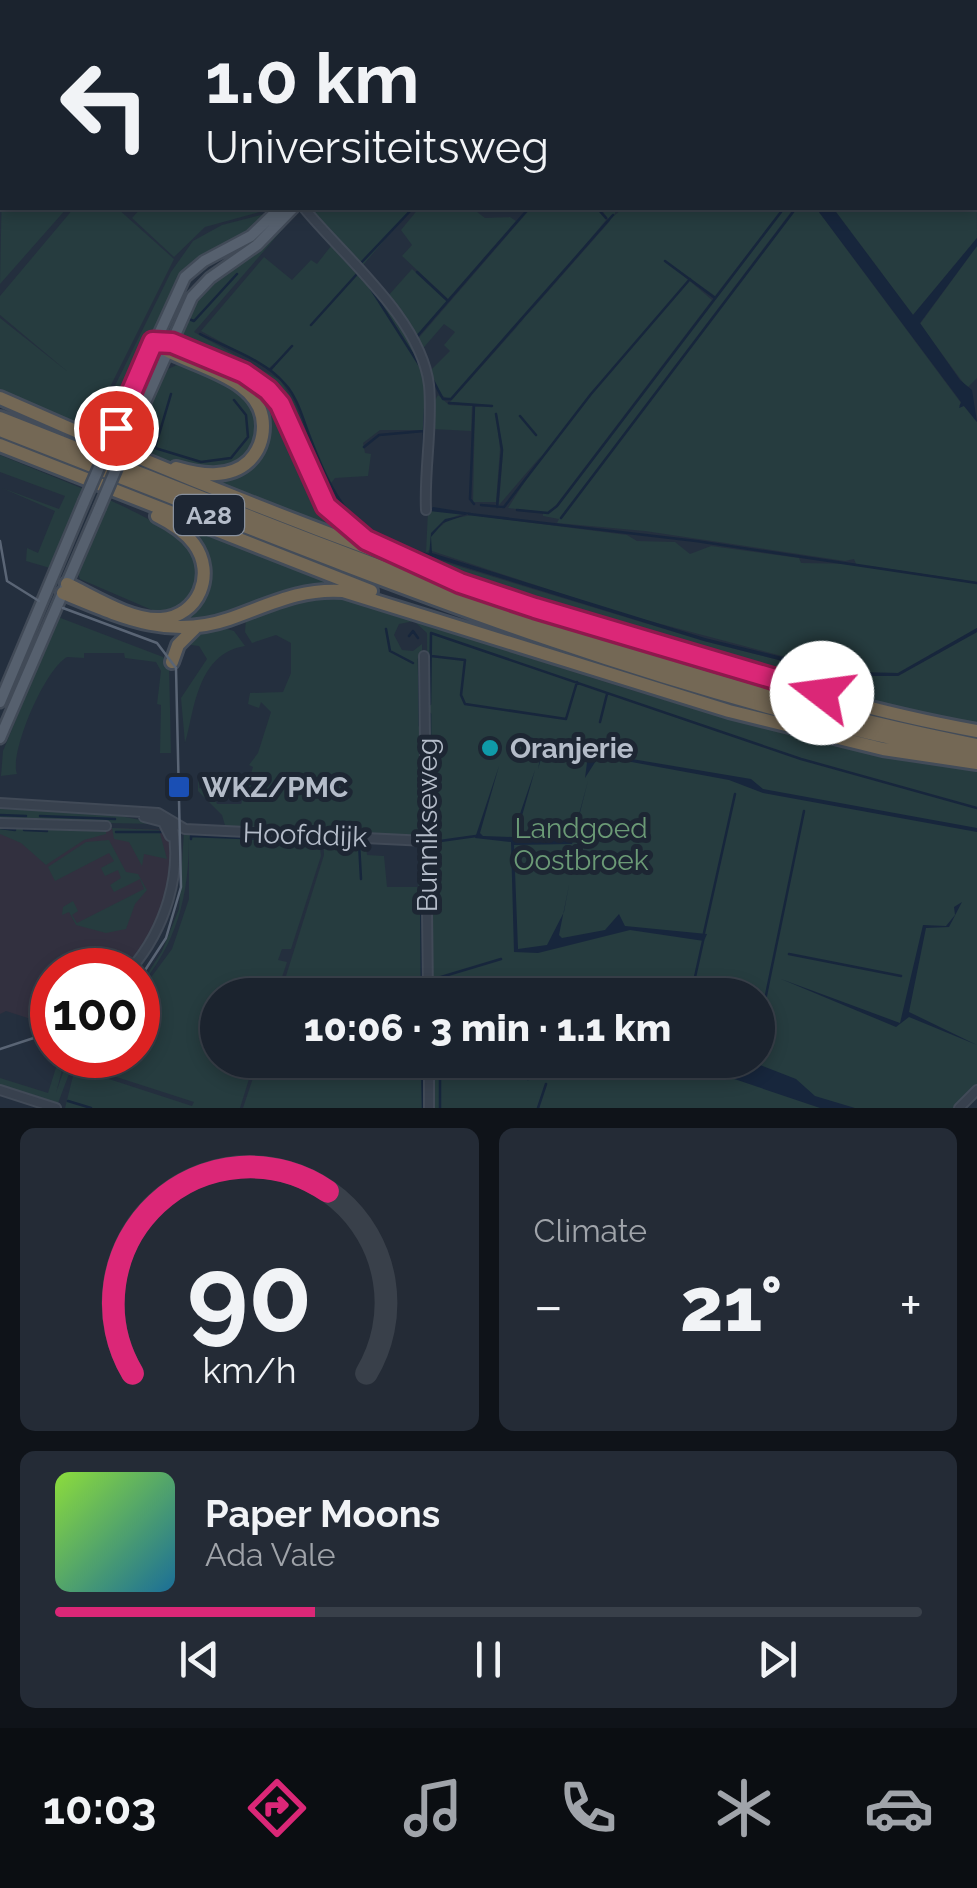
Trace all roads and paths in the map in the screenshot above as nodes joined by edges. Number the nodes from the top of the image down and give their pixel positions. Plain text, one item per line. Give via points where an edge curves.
1 (278, 210) edge
2 (290, 210) edge
3 (306, 210) edge
4 (163, 344) junction
5 (0, 398) edge
6 (0, 418) edge
7 (0, 430) edge
8 (0, 445) edge
9 (112, 447) junction
10 (122, 493) junction
11 (426, 510) dead end
12 (460, 583) junction
13 (50, 585) junction
14 (63, 592) junction
15 (197, 627) junction
16 (491, 634) junction
17 (424, 656) dead end
18 (172, 662) dead end
19 (0, 702) edge
20 (977, 731) edge
21 (1, 740) edge
22 (977, 745) edge
23 (977, 760) edge
24 (0, 803) edge
25 (115, 813) junction
26 (0, 823) edge
27 (106, 826) dead end
28 (176, 829) junction
29 (426, 841) junction
30 (144, 948) edge
31 (428, 978) edge
32 (429, 1078) edge
33 (0, 1090) edge
34 (977, 1090) edge
35 (56, 1108) edge
36 (429, 1108) edge
37 (959, 1108) edge

1 - 4 main road via 244,241 190,272 175,292
2 - 4 main road via 196,292
3 - 11 street via 385,300 423,366 429,390
4 - 9 highway, A28 via 247,390 263,420 258,448 239,469 208,475
4 - 12 highway, A28 via 244,373 268,390 326,506 348,528
4 - 13 main road, bridge via 116,428
4 - 14 main road, bridge
5 - 9 highway, A28
6 - 22 highway, A28 via 261,524 510,613 777,695
7 - 23 highway, A28 via 286,545 528,632
8 - 10 highway, A28
9 - 12 highway, A28
10 - 14 highway, A28 via 193,543 204,567 198,596 181,613 153,619
10 - 16 highway, A28
12 - 20 highway, A28 via 708,662
13 - 14 main road
13 - 19 main road
14 - 15 highway, A28 via 130,621
14 - 21 main road
15 - 16 highway, A28 via 327,590
15 - 18 highway via 178,644
16 - 23 highway, A28 via 743,715 883,749
17 - 29 street, Bunnikseweg
24 - 25 street
25 - 28 street
25 - 28 street via 152,814
26 - 27 street
28 - 29 street, Hoofddijk
28 - 30 street via 164,914
29 - 31 street, Bunnikseweg
32 - 36 street
33 - 35 street
34 - 37 street

